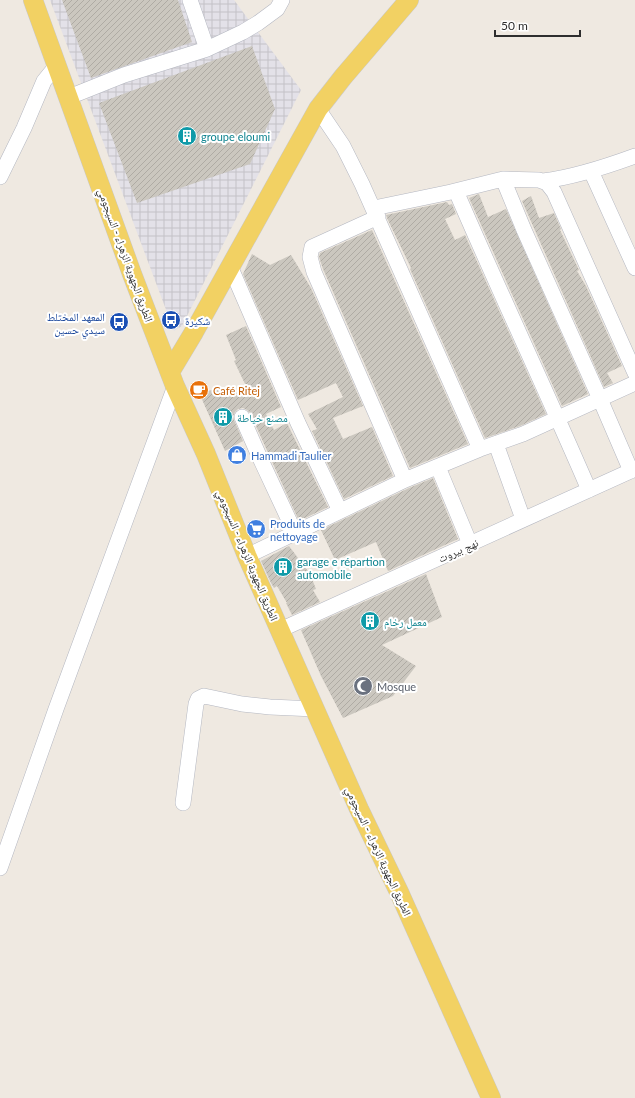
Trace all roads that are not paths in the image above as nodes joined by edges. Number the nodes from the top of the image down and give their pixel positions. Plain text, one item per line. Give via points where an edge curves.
1 (33, 0) edge
2 (190, 0) edge
3 (282, 0) edge
4 (410, 0) edge
5 (207, 49) junction
6 (57, 65) junction
7 (69, 97) junction
8 (318, 109) junction
9 (635, 156) edge
10 (591, 171) junction
11 (0, 177) edge
12 (503, 179) junction
13 (543, 181) junction
14 (456, 191) junction
15 (376, 212) junction
16 (230, 266) junction
17 (635, 268) edge
18 (635, 373) edge
19 (173, 379) junction
20 (635, 382) edge
21 (600, 399) junction
22 (242, 417) dead end
23 (558, 418) junction
24 (496, 444) junction
25 (480, 449) junction
26 (438, 467) junction
27 (633, 470) edge
28 (405, 480) junction
29 (589, 490) junction
30 (340, 511) junction
31 (523, 519) junction
32 (295, 532) junction
33 (470, 544) junction
34 (247, 556) junction
35 (280, 630) junction
36 (316, 709) junction
37 (183, 804) dead end
38 (0, 868) edge
39 (491, 1098) edge

1 - 6 main road, الطريق الجهوية الزهراء - السيجومي
2 - 5 street
3 - 5 street via 277,9 258,23
4 - 8 main road
5 - 7 street via 124,75
6 - 7 main road, الطريق الجهوية الزهراء - السيجومي
6 - 11 street via 44,81
7 - 19 main road, الطريق الجهوية الزهراء - السيجومي
8 - 15 street via 343,146
8 - 16 main road
9 - 10 street
10 - 13 street
10 - 17 street
12 - 13 street
12 - 14 street
12 - 21 street
13 - 18 street via 554,192
14 - 15 street
14 - 23 street via 496,286
15 - 25 street
15 - 28 street via 312,247 310,257 314,272
16 - 19 main road via 194,332
16 - 30 street via 298,423
19 - 34 main road, الطريق الجهوية الزهراء - السيجومي
19 - 38 street
20 - 21 street
21 - 23 street
21 - 27 street
22 - 32 street
23 - 24 street
23 - 29 street
24 - 25 street
24 - 31 street
25 - 26 street
26 - 28 street
26 - 33 street
27 - 29 street, نهج بيروت
28 - 30 street
29 - 31 street, نهج بيروت
30 - 32 street
31 - 33 street, نهج بيروت
32 - 34 street
33 - 35 street, نهج بيروت
34 - 35 main road, الطريق الجهوية الزهراء - السيجومي
35 - 36 main road, الطريق الجهوية الزهراء - السيجومي
36 - 37 street via 256,706 201,697 196,704
36 - 39 main road, الطريق الجهوية الزهراء - السيجومي

